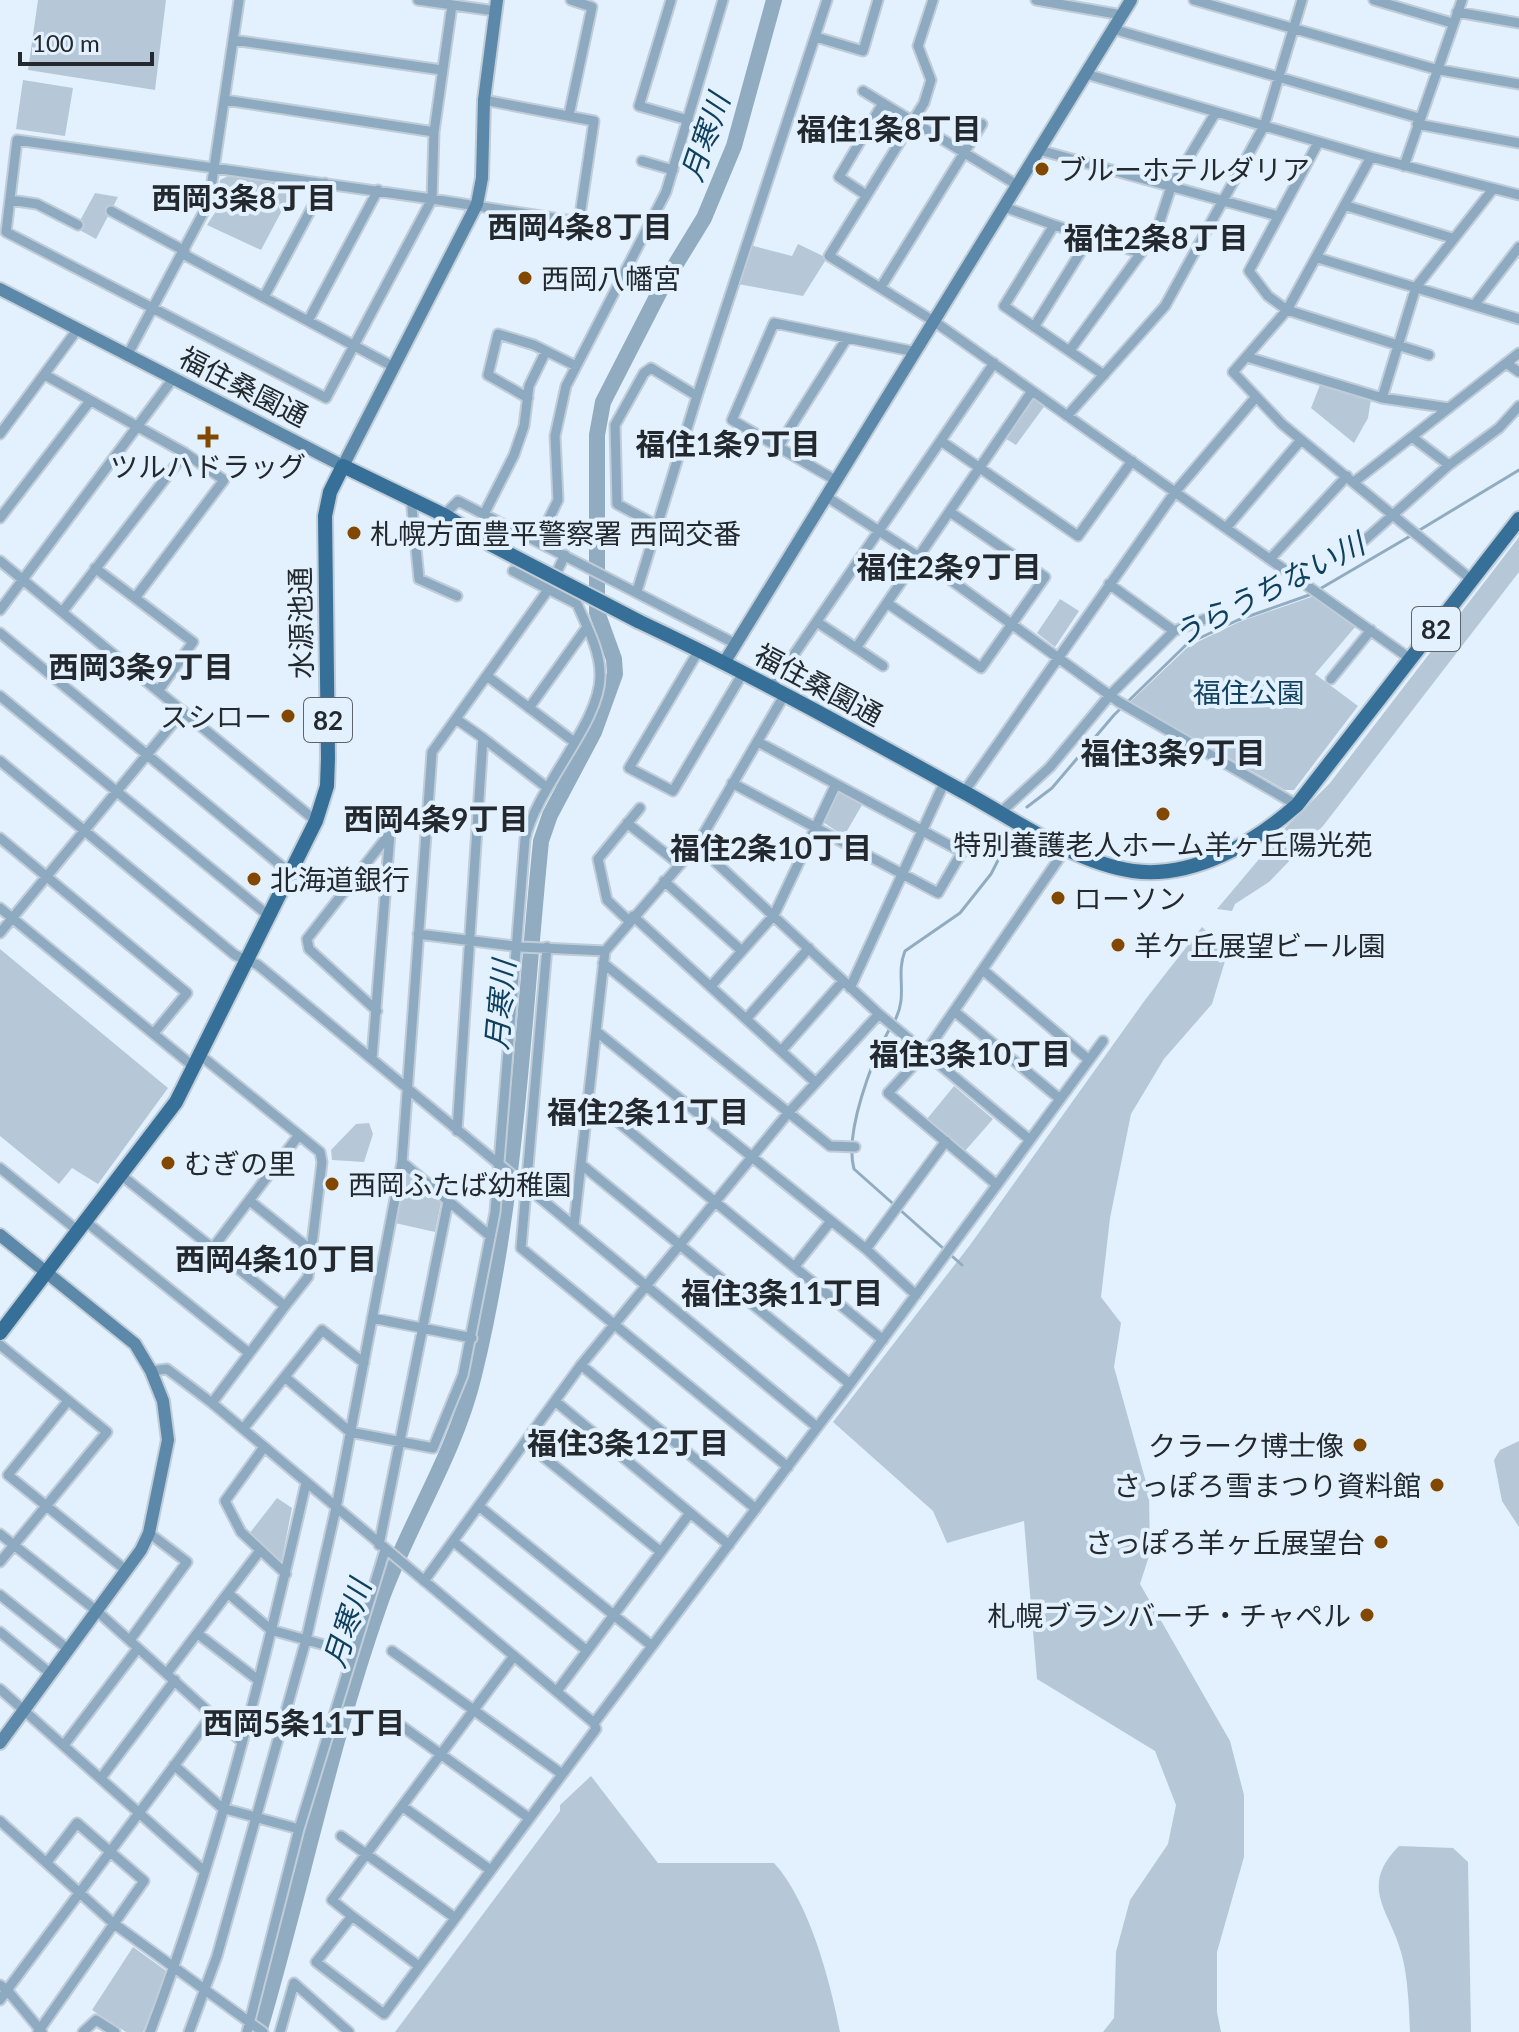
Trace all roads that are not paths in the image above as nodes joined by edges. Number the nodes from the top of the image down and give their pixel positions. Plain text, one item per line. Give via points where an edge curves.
1 (239, 0) edge
2 (418, 0) edge
3 (571, 0) edge
4 (671, 0) edge
5 (723, 0) edge
6 (827, 0) edge
7 (878, 0) edge
8 (933, 0) edge
9 (1036, 0) edge
10 (1131, 0) edge
11 (1194, 0) edge
12 (1302, 0) edge
13 (1374, 0) edge
14 (1462, 0) edge
15 (452, 5) junction
16 (496, 6) edge
17 (1457, 12) junction
18 (1122, 15) junction
19 (1452, 23) junction
20 (1519, 23) edge
21 (1113, 29) junction
22 (1293, 29) junction
23 (816, 37) junction
24 (233, 40) junction
25 (1435, 69) junction
26 (442, 70) junction
27 (1086, 74) junction
28 (1279, 78) junction
29 (1519, 84) edge
30 (863, 91) dead end
31 (225, 100) junction
32 (484, 100) junction
33 (883, 103) junction
34 (1216, 112) junction
35 (569, 115) junction
36 (688, 120) junction
37 (912, 121) junction
38 (1418, 121) junction
39 (982, 124) dead end
40 (1264, 126) junction
41 (434, 132) junction
42 (1318, 143) junction
43 (1519, 143) edge
44 (1039, 150) junction
45 (964, 153) junction
46 (1371, 157) junction
47 (642, 161) dead end
48 (1404, 166) junction
49 (215, 167) junction
50 (673, 170) junction
51 (325, 183) junction
52 (1017, 185) junction
53 (1171, 187) junction
54 (1493, 189) junction
55 (378, 190) junction
56 (866, 195) junction
57 (1519, 195) edge
58 (432, 199) junction
59 (10, 200) junction
60 (1224, 200) junction
61 (477, 204) junction
62 (1347, 206) junction
63 (1004, 207) junction
64 (111, 211) dead end
65 (1278, 216) junction
66 (78, 225) dead end
67 (1054, 225) junction
68 (1090, 237) junction
69 (1452, 238) junction
70 (1519, 247) edge
71 (184, 252) junction
72 (1141, 253) junction
73 (1318, 258) junction
74 (881, 287) junction
75 (1416, 287) junction
76 (0, 289) edge
77 (264, 297) junction
78 (1475, 304) junction
79 (153, 310) junction
80 (1287, 310) junction
81 (1519, 319) edge
82 (308, 321) junction
83 (935, 322) junction
84 (1034, 327) junction
85 (77, 330) junction
86 (847, 338) junction
87 (354, 345) junction
88 (1397, 345) junction
89 (1070, 350) junction
90 (546, 351) junction
91 (916, 352) junction
92 (1519, 353) edge
93 (1429, 355) dead end
94 (127, 356) junction
95 (1247, 357) junction
96 (994, 363) junction
97 (1506, 363) junction
98 (576, 366) junction
99 (394, 367) junction
100 (1519, 372) edge
101 (45, 375) junction
102 (1104, 375) junction
103 (172, 380) junction
104 (1032, 391) junction
105 (697, 396) junction
106 (1256, 397) junction
107 (528, 398) junction
108 (1382, 398) junction
109 (90, 401) junction
110 (1519, 406) edge
111 (1449, 408) junction
112 (1067, 416) junction
113 (137, 427) junction
114 (0, 434) edge
115 (1412, 437) junction
116 (1301, 440) junction
117 (941, 441) junction
118 (778, 447) junction
119 (185, 453) junction
120 (1132, 461) junction
121 (1449, 465) junction
122 (343, 466) junction
123 (980, 467) junction
124 (1350, 479) junction
125 (837, 481) junction
126 (1175, 492) junction
127 (827, 497) junction
128 (411, 498) junction
129 (950, 512) junction
130 (484, 514) junction
131 (1394, 514) junction
132 (444, 515) junction
133 (0, 518) edge
134 (1519, 519) edge
135 (658, 527) junction
136 (1226, 528) junction
137 (880, 530) junction
138 (678, 537) dead end
139 (538, 541) junction
140 (1358, 546) dead end
141 (565, 555) junction
142 (919, 557) junction
143 (1270, 559) junction
144 (0, 561) edge
145 (95, 568) junction
146 (513, 571) dead end
147 (24, 579) junction
148 (1473, 581) junction
149 (1109, 584) junction
150 (548, 590) junction
151 (637, 591) junction
152 (457, 596) dead end
153 (135, 598) junction
154 (887, 603) junction
155 (1214, 608) dead end
156 (0, 610) edge
157 (63, 611) junction
158 (817, 622) junction
159 (1012, 625) junction
160 (587, 627) junction
161 (1371, 630) junction
162 (1174, 631) junction
163 (0, 633) edge
164 (736, 644) junction
165 (856, 648) junction
166 (699, 650) junction
167 (1058, 658) junction
168 (1412, 660) junction
169 (724, 663) junction
170 (883, 666) dead end
171 (743, 673) junction
172 (487, 676) junction
173 (1331, 679) dead end
174 (159, 690) junction
175 (778, 691) junction
176 (1110, 695) junction
177 (0, 696) edge
178 (529, 708) junction
179 (183, 711) junction
180 (456, 719) junction
181 (483, 738) junction
182 (573, 741) junction
183 (758, 742) junction
184 (147, 755) junction
185 (0, 761) edge
186 (945, 781) junction
187 (732, 783) junction
188 (836, 784) junction
189 (545, 786) junction
190 (117, 792) junction
191 (964, 792) junction
192 (1297, 805) junction
193 (640, 808) dead end
194 (1000, 813) junction
195 (316, 821) junction
196 (627, 823) junction
197 (815, 828) junction
198 (922, 830) junction
199 (84, 831) junction
200 (0, 838) edge
201 (697, 845) junction
202 (1067, 847) junction
203 (679, 864) junction
204 (290, 873) junction
205 (902, 873) junction
206 (47, 877) junction
207 (664, 881) junction
208 (0, 908) edge
209 (774, 915) junction
210 (269, 916) junction
211 (13, 918) junction
212 (631, 919) junction
213 (0, 933) edge
214 (418, 934) junction
215 (469, 939) junction
216 (520, 945) junction
217 (545, 948) junction
218 (809, 948) junction
219 (605, 951) junction
220 (742, 951) junction
221 (248, 959) junction
222 (603, 963) junction
223 (983, 970) junction
224 (847, 984) junction
225 (711, 986) junction
226 (377, 1011) junction
227 (954, 1011) junction
228 (747, 1018) junction
229 (883, 1018) junction
230 (596, 1031) junction
231 (154, 1033) junction
232 (1103, 1041) dead end
233 (782, 1050) junction
234 (925, 1053) junction
235 (372, 1058) junction
236 (1089, 1060) junction
237 (197, 1061) junction
238 (815, 1082) junction
239 (407, 1087) junction
240 (589, 1098) junction
241 (1060, 1099) junction
242 (789, 1112) junction
243 (457, 1131) junction
244 (299, 1135) junction
245 (1030, 1140) junction
246 (946, 1141) junction
247 (850, 1147) dead end
248 (750, 1159) junction
249 (402, 1162) junction
250 (500, 1164) junction
251 (582, 1165) junction
252 (0, 1168) edge
253 (121, 1175) junction
254 (524, 1183) junction
255 (997, 1185) junction
256 (250, 1201) junction
257 (448, 1202) junction
258 (715, 1202) junction
259 (831, 1221) junction
260 (574, 1225) junction
261 (81, 1226) junction
262 (0, 1235) edge
263 (490, 1236) junction
264 (680, 1245) junction
265 (212, 1249) junction
266 (866, 1249) junction
267 (311, 1250) junction
268 (795, 1266) junction
269 (46, 1272) junction
270 (647, 1285) junction
271 (916, 1295) junction
272 (285, 1306) junction
273 (372, 1318) junction
274 (614, 1325) junction
275 (422, 1328) junction
276 (0, 1333) edge
277 (472, 1338) junction
278 (883, 1340) junction
279 (0, 1345) edge
280 (249, 1353) junction
281 (364, 1363) junction
282 (581, 1365) junction
283 (151, 1371) junction
284 (286, 1378) junction
285 (850, 1384) junction
286 (68, 1401) junction
287 (555, 1401) junction
288 (212, 1403) junction
289 (817, 1427) junction
290 (243, 1429) junction
291 (350, 1432) junction
292 (525, 1442) junction
293 (399, 1443) junction
294 (264, 1447) junction
295 (788, 1467) junction
296 (306, 1483) junction
297 (46, 1506) junction
298 (480, 1507) junction
299 (336, 1508) junction
300 (756, 1509) junction
301 (690, 1513) junction
302 (149, 1533) junction
303 (0, 1534) edge
304 (454, 1542) junction
305 (14, 1545) junction
306 (729, 1545) junction
307 (385, 1550) junction
308 (259, 1552) junction
309 (661, 1552) junction
310 (0, 1562) edge
311 (127, 1571) junction
312 (286, 1574) junction
313 (424, 1581) junction
314 (229, 1594) junction
315 (0, 1595) edge
316 (98, 1612) junction
317 (614, 1616) junction
318 (271, 1630) junction
319 (0, 1632) edge
320 (198, 1634) junction
321 (130, 1640) junction
322 (306, 1640) junction
323 (652, 1646) junction
324 (138, 1648) junction
325 (69, 1650) junction
326 (586, 1650) junction
327 (392, 1651) dead end
328 (353, 1653) junction
329 (514, 1656) junction
330 (51, 1674) junction
331 (171, 1676) junction
332 (258, 1680) junction
333 (0, 1689) edge
334 (557, 1691) junction
335 (25, 1710) junction
336 (474, 1711) junction
337 (385, 1714) dead end
338 (212, 1715) junction
339 (594, 1723) junction
340 (241, 1741) junction
341 (0, 1742) edge
342 (64, 1745) junction
343 (440, 1755) junction
344 (174, 1765) junction
345 (562, 1774) junction
346 (101, 1778) junction
347 (402, 1806) junction
348 (222, 1808) junction
349 (138, 1811) junction
350 (256, 1818) junction
351 (529, 1818) junction
352 (0, 1821) edge
353 (299, 1829) junction
354 (341, 1836) dead end
355 (110, 1851) junction
356 (368, 1854) junction
357 (47, 1862) junction
358 (489, 1869) junction
359 (203, 1870) junction
360 (79, 1891) junction
361 (352, 1916) junction
362 (454, 1917) junction
363 (113, 1923) junction
364 (419, 1966) junction
365 (174, 1969) junction
366 (3, 1988) edge
367 (205, 1989) junction
368 (0, 2000) edge
369 (254, 2028) edge
370 (40, 2031) edge
371 (83, 2032) edge
372 (115, 2032) edge
373 (150, 2032) edge
374 (189, 2032) edge
375 (280, 2032) edge
376 (349, 2032) edge

1 - 24 street
2 - 15 street
3 - 35 street via 592,7
4 - 36 street via 639,106
5 - 36 street
6 - 23 street
7 - 23 street via 863,51
8 - 37 street via 918,46 931,80
9 - 18 street
10 - 18 street
11 - 22 street
12 - 22 street
13 - 19 street
14 - 17 street
15 - 16 street
15 - 26 street
16 - 32 street, 水源池通
17 - 19 street
17 - 20 street
18 - 21 street
19 - 25 street
21 - 27 street
21 - 28 street
22 - 25 street
22 - 28 street
23 - 105 street
24 - 26 street
24 - 31 street
25 - 29 street
25 - 38 street
26 - 41 street
27 - 34 street
27 - 44 street
28 - 38 street
28 - 40 street
30 - 33 street
31 - 41 street
31 - 49 street
32 - 35 street
32 - 61 street, 水源池通
33 - 37 street
33 - 56 street via 839,177
34 - 40 street
34 - 53 street
35 - 61 street via 594,121 579,222
36 - 50 street
37 - 45 street
37 - 56 street
38 - 43 street
38 - 48 street
39 - 45 street
40 - 42 street
40 - 60 street
41 - 58 street
42 - 46 street
42 - 65 street
44 - 52 street
44 - 53 street
45 - 52 street
45 - 74 street
46 - 48 street
46 - 62 street
47 - 50 street
48 - 54 street
49 - 51 street
49 - 59 street via 17,140
49 - 71 street via 209,202
50 - 98 street
51 - 55 street
51 - 77 street
52 - 63 street
53 - 60 street
53 - 72 street via 1157,230
54 - 57 street
54 - 69 street
55 - 58 street
55 - 82 street
56 - 74 street via 829,256
58 - 61 street
58 - 87 street
59 - 66 street via 37,204
59 - 79 street via 6,232
60 - 65 street
60 - 102 street via 1165,306
61 - 99 street, 水源池通
62 - 69 street
62 - 73 street
63 - 67 street
63 - 83 street
64 - 71 street
65 - 80 street via 1249,271
67 - 68 street
67 - 84 street via 1004,306
68 - 72 street
68 - 84 street
69 - 75 street
70 - 78 street
71 - 77 street
71 - 79 street
72 - 89 street
73 - 75 street
73 - 80 street
74 - 83 street
75 - 78 street
75 - 88 street
76 - 85 street, 福住桑園通
77 - 82 street
78 - 81 street
79 - 87 street via 326,398
79 - 94 street
80 - 88 street
80 - 95 street
82 - 87 street
83 - 91 street
83 - 96 street
84 - 89 street
85 - 94 street, 福住桑園通
85 - 101 street
86 - 91 street
86 - 118 street
86 - 118 street via 774,323 732,420
87 - 99 street
88 - 93 street
88 - 108 street
89 - 102 street
90 - 98 street
90 - 107 street
90 - 107 street via 498,334 488,375
91 - 125 street
92 - 97 street
94 - 103 street, 福住桑園通
95 - 106 street via 1233,372
95 - 108 street
96 - 104 street
96 - 117 street
97 - 100 street
97 - 111 street
98 - 139 street via 555,436 558,500
99 - 122 street, 水源池通
101 - 109 street
101 - 114 street
102 - 112 street
103 - 113 street
103 - 122 street, 福住桑園通
104 - 112 street
104 - 123 street
105 - 135 street
105 - 135 street via 660,371 647,369 615,425 615,500
106 - 116 street
106 - 126 street
107 - 130 street via 514,455
108 - 111 street
109 - 113 street
109 - 133 street
110 - 121 street
111 - 115 street
112 - 120 street
113 - 119 street
113 - 147 street
115 - 121 street
115 - 124 street
116 - 124 street
116 - 136 street
117 - 123 street
117 - 137 street
118 - 125 street
119 - 145 street
119 - 153 street via 224,480
120 - 123 street via 1078,536
120 - 126 street
121 - 131 street
122 - 128 main road, 福住桑園通 / 82
122 - 195 main road, 水源池通 / 82 via 325,516 328,758 327,786
123 - 129 street
124 - 131 street
124 - 143 street
125 - 127 street
126 - 136 street
126 - 149 street
127 - 137 street
127 - 164 street
128 - 132 main road, 福住桑園通 / 82
128 - 152 street via 419,579
129 - 142 street
129 - 159 street via 1045,577
130 - 132 street via 456,500
130 - 139 street
131 - 140 street
131 - 148 street
132 - 166 main road, 福住桑園通 / 82, bridge via 492,545
134 - 148 main road, 福住桑園通 / 82
135 - 138 street
135 - 151 street
136 - 143 street
137 - 142 street
137 - 158 street
139 - 141 street
141 - 150 street
141 - 151 street
142 - 154 street
142 - 159 street
143 - 161 street
144 - 147 street
145 - 153 street
145 - 157 street
146 - 150 street
147 - 156 street
147 - 157 street
148 - 168 main road, 福住桑園通 / 82
149 - 162 street
149 - 167 street
150 - 160 street via 577,604
150 - 172 street
151 - 164 street
153 - 174 street via 193,642
154 - 159 street via 981,668
154 - 165 street
155 - 162 street via 1210,617
157 - 174 street
158 - 165 street
158 - 175 street
159 - 167 street
160 - 178 street
160 - 182 street via 600,672 598,691
161 - 168 street
161 - 173 street
162 - 176 street
163 - 184 street
164 - 169 street
165 - 170 street
166 - 169 main road, 福住桑園通 / 82
166 - 171 street via 629,768 673,791
167 - 176 street
167 - 191 street
168 - 192 main road, 福住桑園通 / 82
169 - 171 main road, 福住桑園通 / 82
171 - 175 main road, 福住桑園通 / 82
172 - 178 street
172 - 180 street
174 - 179 street
175 - 183 street
175 - 186 main road, 福住桑園通 / 82
176 - 192 street
176 - 194 street via 1050,767
177 - 190 street
178 - 182 street
179 - 184 street
179 - 195 street
180 - 181 street
180 - 214 street via 432,752
181 - 189 street
181 - 215 street
182 - 189 street
183 - 187 street
183 - 188 street
184 - 190 street
184 - 204 street
185 - 199 street
186 - 191 main road, 福住桑園通 / 82
186 - 198 street
187 - 197 street
187 - 201 street
188 - 197 street
188 - 198 street
189 - 216 street via 525,839
190 - 199 street
190 - 210 street
191 - 194 main road, 福住桑園通 / 82
192 - 202 main road, 福住桑園通 / 82 via 1250,841 1182,869 1134,871
193 - 196 street
194 - 202 main road, 福住桑園通 / 82
195 - 204 main road, 水源池通 / 82
196 - 203 street
196 - 212 street via 598,859 607,900
197 - 205 street
197 - 209 street
198 - 205 street
198 - 205 street via 962,852 938,893
199 - 206 street
199 - 221 street via 235,955
200 - 206 street
201 - 203 street
201 - 209 street
202 - 223 street
203 - 207 street
204 - 210 main road, 水源池通 / 82
205 - 224 street
206 - 211 street
206 - 231 street via 187,993
207 - 212 street
207 - 220 street
208 - 211 street
209 - 218 street
209 - 220 street
210 - 221 main road, 水源池通 / 82
211 - 213 street
211 - 231 street
212 - 219 street
212 - 225 street
214 - 215 street
214 - 239 street
215 - 216 street
215 - 243 street
216 - 217 street
216 - 250 street
217 - 219 street
217 - 254 street
218 - 224 street
218 - 228 street
219 - 222 street
220 - 225 street
221 - 235 street
221 - 237 main road, 水源池通 / 82
222 - 230 street
222 - 242 street
223 - 227 street
223 - 236 street
224 - 229 street
224 - 233 street
225 - 228 street
226 - 226 street via 386,892 390,833 307,939 309,949
226 - 235 street
227 - 234 street
227 - 241 street
228 - 233 street
229 - 234 street
229 - 238 street
230 - 240 street
230 - 248 street
231 - 237 street
232 - 236 street
233 - 238 street
234 - 245 street
234 - 246 street via 888,1093
235 - 239 street
236 - 241 street
237 - 244 street
237 - 253 main road, 水源池通 / 82 via 176,1102
238 - 242 street
239 - 243 street
239 - 249 street
240 - 251 street
240 - 258 street
241 - 245 street
242 - 247 street via 830,1146
242 - 248 street
243 - 250 street
244 - 256 street
244 - 267 street via 320,1152 322,1162
245 - 255 street
246 - 255 street
246 - 266 street
248 - 258 street
248 - 259 street
249 - 257 street
249 - 273 street
250 - 254 street
250 - 263 street
251 - 260 street
251 - 264 street
252 - 261 street
253 - 261 main road, 水源池通 / 82
253 - 265 street
254 - 260 street
254 - 274 street via 521,1248
255 - 271 street
256 - 265 street
256 - 267 street
257 - 263 street
257 - 275 street
258 - 264 street
258 - 268 street
259 - 266 street
259 - 268 street
260 - 270 street
261 - 269 main road, 水源池通 / 82
261 - 280 street
262 - 269 street
263 - 277 street
264 - 270 street
264 - 285 street
265 - 272 street
266 - 271 street
267 - 272 street via 308,1277
268 - 278 street
269 - 276 main road, 水源池通 / 82
269 - 283 street via 135,1344
270 - 274 street
270 - 289 street
271 - 278 street
272 - 280 street
273 - 275 street
273 - 281 street
274 - 282 street
274 - 295 street
275 - 277 street
275 - 293 street
277 - 293 street via 433,1448
278 - 285 street
279 - 286 street
280 - 288 street
281 - 284 street via 322,1330
281 - 291 street
282 - 287 street
282 - 300 street
283 - 288 street via 167,1369
283 - 302 street via 163,1401 168,1440
284 - 290 street
284 - 291 street
285 - 289 street
286 - 297 street via 8,1475
286 - 297 street via 107,1432
287 - 292 street
287 - 301 street
288 - 290 street
289 - 295 street
290 - 294 street
291 - 293 street
291 - 299 street
292 - 298 street
292 - 309 street
293 - 307 street
294 - 296 street
294 - 308 street via 225,1501
295 - 300 street
296 - 299 street
296 - 312 street
297 - 305 street
297 - 311 street
298 - 304 street
298 - 317 street
299 - 307 street
299 - 322 street
300 - 306 street
301 - 306 street
301 - 309 street
302 - 311 street
302 - 321 street via 187,1562
303 - 305 street
304 - 313 street
304 - 326 street
305 - 310 street
305 - 316 street
306 - 323 street
307 - 313 street
307 - 328 street
308 - 312 street
308 - 314 street
309 - 317 street
311 - 316 street
312 - 318 street
313 - 329 street
314 - 318 street
314 - 320 street
315 - 325 street
316 - 321 street
316 - 325 street
317 - 323 street
317 - 326 street
318 - 322 street
318 - 332 street
319 - 330 street
320 - 331 street
320 - 332 street
321 - 324 street
322 - 328 street
322 - 350 street
323 - 339 street
324 - 331 street
324 - 342 street
325 - 330 street
326 - 334 street
327 - 336 street
328 - 353 street
329 - 334 street
329 - 336 street
330 - 335 street
331 - 338 street
331 - 346 street
332 - 340 street
333 - 335 street
334 - 339 street
335 - 341 street
335 - 342 street
336 - 343 street
336 - 345 street
337 - 343 street
338 - 340 street
338 - 344 street
339 - 345 street via 596,1729
340 - 348 street
342 - 346 street
343 - 347 street
343 - 351 street
344 - 348 street
344 - 349 street
345 - 351 street
346 - 349 street
347 - 356 street
347 - 358 street
348 - 350 street
348 - 359 street
349 - 355 street
349 - 359 street
350 - 353 street
350 - 367 street
351 - 358 street
352 - 357 street
353 - 369 street
354 - 356 street
355 - 357 street via 77,1823
355 - 360 street
355 - 363 street via 144,1881
356 - 361 street via 332,1900
356 - 362 street
357 - 360 street
358 - 362 street
359 - 365 street
360 - 363 street
360 - 366 street
361 - 364 street
361 - 364 street via 316,1962 384,2014
362 - 364 street
363 - 365 street
363 - 370 street
365 - 367 street
365 - 373 street
366 - 368 street
366 - 370 street
367 - 369 street
367 - 374 street
371 - 372 street via 96,2020
375 - 376 street via 294,1983

